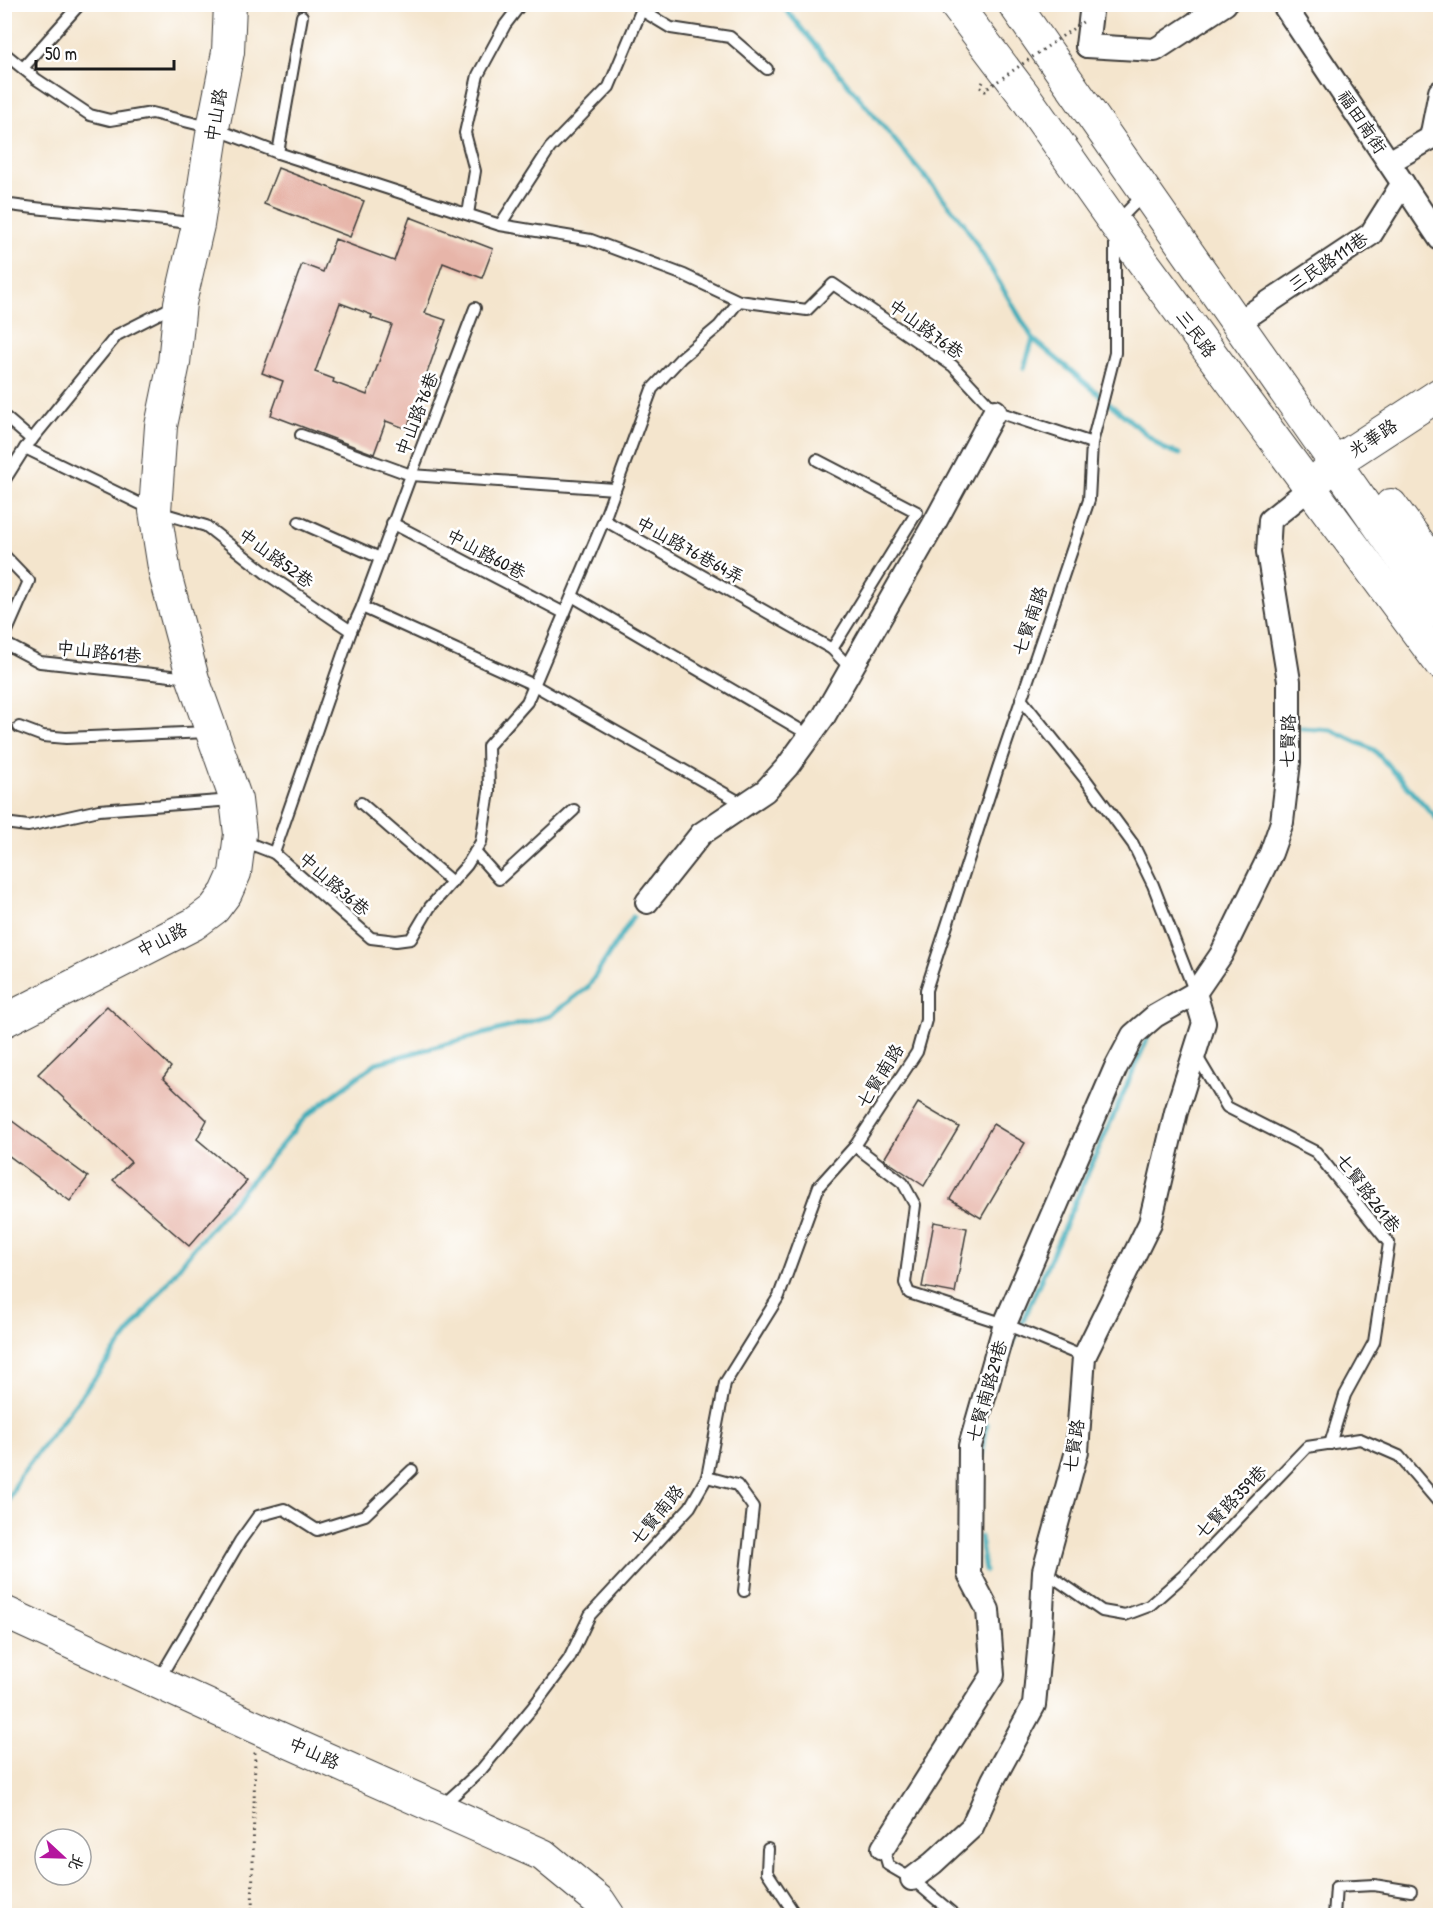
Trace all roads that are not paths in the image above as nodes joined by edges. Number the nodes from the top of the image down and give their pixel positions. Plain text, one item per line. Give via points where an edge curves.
1 (80, 4) edge
2 (230, 4) edge
3 (521, 4) edge
4 (955, 4) edge
5 (1014, 4) edge
6 (1225, 4) edge
7 (1283, 4) edge
8 (642, 7) edge
9 (1088, 13) edge
10 (302, 16) dead end
11 (1087, 46) junction
12 (4, 53) edge
13 (1056, 67) junction
14 (24, 68) junction
15 (767, 69) dead end
16 (1440, 92) edge
17 (1024, 95) junction
18 (213, 128) junction
19 (1436, 136) edge
20 (278, 153) junction
21 (1389, 162) junction
22 (1402, 183) junction
23 (1145, 193) junction
24 (4, 204) edge
25 (468, 214) junction
26 (1115, 224) junction
27 (198, 225) junction
28 (500, 225) junction
29 (1440, 237) edge
30 (739, 301) junction
31 (180, 303) junction
32 (475, 308) dead end
33 (1236, 324) junction
34 (1440, 394) edge
35 (995, 411) junction
36 (4, 416) edge
37 (301, 435) dead end
38 (1092, 443) junction
39 (28, 444) junction
40 (818, 460) dead end
41 (1336, 462) junction
42 (411, 475) junction
43 (4, 481) edge
44 (1310, 488) junction
45 (615, 489) junction
46 (155, 511) junction
47 (604, 520) junction
48 (299, 522) dead end
49 (392, 524) junction
50 (4, 555) edge
51 (380, 558) junction
52 (1440, 572) edge
53 (572, 596) junction
54 (362, 607) junction
55 (564, 613) junction
56 (1440, 613) edge
57 (351, 631) junction
58 (4, 638) edge
59 (4, 644) edge
60 (832, 649) junction
61 (1440, 663) edge
62 (851, 669) junction
63 (193, 679) junction
64 (534, 685) junction
65 (1021, 699) junction
66 (19, 727) dead end
67 (212, 732) junction
68 (811, 736) junction
69 (236, 800) junction
70 (362, 804) dead end
71 (745, 805) junction
72 (574, 810) dead end
73 (4, 823) edge
74 (240, 840) junction
75 (475, 852) junction
76 (274, 853) junction
77 (452, 882) junction
78 (647, 902) dead end
79 (1195, 993) junction
80 (4, 1022) edge
81 (1195, 1053) junction
82 (855, 1146) junction
83 (1005, 1324) junction
84 (1084, 1357) junction
85 (1330, 1444) junction
86 (412, 1470) dead end
87 (706, 1477) junction
88 (1440, 1504) edge
89 (1044, 1571) junction
90 (744, 1591) dead end
91 (4, 1612) edge
92 (157, 1682) junction
93 (440, 1808) junction
94 (883, 1848) joint
95 (768, 1849) dead end
96 (912, 1879) junction
97 (1411, 1891) dead end
98 (609, 1916) edge
99 (788, 1916) edge
100 (956, 1916) edge
101 (1335, 1916) edge

1 - 14 lane
2 - 18 street, 中山路 via 228,52
3 - 25 lane via 478,75 465,133 475,171
4 - 17 street, 三民路
5 - 13 street
6 - 11 street via 1155,50
7 - 21 street, 福田南街
8 - 15 lane via 671,28 730,37
8 - 28 lane via 609,87 550,148
9 - 11 street
10 - 20 lane
11 - 13 street
12 - 14 lane, 中山路76巷
13 - 17 street
13 - 23 street
14 - 18 lane, 中山路76巷 via 90,115 110,120 152,113
16 - 19 street
17 - 26 street, 三民路
18 - 20 lane, 中山路76巷
18 - 27 street, 中山路
19 - 21 street
20 - 25 lane, 中山路76巷
21 - 22 street, 福田南街
22 - 29 street, 福田南街
22 - 33 street, 三民路111巷 via 1371,234
23 - 26 lane
23 - 33 street
24 - 27 lane
25 - 28 lane, 中山路76巷
26 - 38 lane, 七賢南路 via 1115,352
26 - 44 street, 三民路
27 - 31 street, 中山路
28 - 30 lane, 中山路76巷 via 591,240 684,275
30 - 35 lane, 中山路76巷 via 807,310 833,284 952,366
30 - 45 lane via 719,326 652,389
31 - 39 lane via 117,335
31 - 46 street, 中山路 via 174,363 160,426
32 - 42 lane, 中山路76巷
33 - 41 street
34 - 41 street, 光華路
35 - 38 lane, 中山路76巷
35 - 62 street
36 - 39 lane
37 - 42 lane
38 - 65 lane, 七賢南路 via 1089,500
39 - 43 lane
39 - 46 lane
40 - 60 lane via 917,512
41 - 44 street, 光華路
41 - 52 street via 1379,488
41 - 56 street
42 - 45 lane, 中山路76巷
42 - 49 lane
44 - 61 street, 三民路
44 - 79 street, 七賢路 via 1270,520 1268,552 1289,681 1289,762 1282,822 1221,956
45 - 47 lane
46 - 57 lane, 中山路52巷 via 206,526 267,574
46 - 63 street, 中山路 via 165,574
47 - 53 lane
47 - 60 lane, 中山路76巷64弄
48 - 51 lane
49 - 51 lane
49 - 55 lane, 中山路60巷
50 - 58 lane via 29,582
51 - 54 lane
53 - 55 lane
53 - 68 lane
54 - 57 lane
54 - 64 lane
55 - 64 lane
57 - 76 lane, 中山路36巷
59 - 63 lane, 中山路61巷 via 40,662
60 - 62 lane, 中山路76巷64弄
62 - 68 street
63 - 67 street, 中山路
64 - 71 lane
64 - 75 lane, 中山路36巷 via 527,702 488,746 489,792 481,842
65 - 79 lane, 七賢路 via 1133,844
65 - 82 lane, 七賢南路 via 926,990 926,1020 917,1052
66 - 67 lane via 43,736 66,738
67 - 69 street, 中山路
68 - 71 street via 765,791
69 - 73 lane via 99,810 28,826
69 - 74 street, 中山路
70 - 77 lane
71 - 78 street via 701,834
72 - 75 lane via 499,879
74 - 76 lane, 中山路36巷
74 - 80 street, 中山路 via 235,873 214,909 194,924
75 - 77 lane, 中山路36巷
76 - 77 lane, 中山路36巷 via 371,938 411,939 430,907
79 - 81 street, 七賢路 via 1204,1023
79 - 83 street, 七賢南路29巷 via 1155,1016 1133,1035
81 - 84 street, 七賢路 via 1176,1112 1150,1223
81 - 85 lane, 七賢路261巷 via 1227,1107 1316,1152 1389,1243 1374,1342 1345,1395
82 - 83 lane via 903,1183 915,1205 905,1283 909,1293
82 - 87 lane, 七賢南路 via 819,1186 779,1296 725,1383
83 - 84 lane
83 - 94 street, 七賢南路29巷 via 970,1446 969,1574 988,1610 993,1675
84 - 89 street, 七賢路 via 1077,1451
85 - 88 lane, 七賢路359巷 via 1360,1439 1399,1456
85 - 89 lane, 七賢路359巷 via 1307,1447 1149,1606 1125,1615 1102,1611
86 - 92 lane via 365,1515 317,1530 284,1509 258,1516
87 - 90 lane via 737,1485 753,1507
87 - 93 lane, 七賢南路 via 690,1507 590,1615 568,1659 533,1707 481,1770
89 - 96 street, 七賢路 via 1034,1705 972,1827
91 - 92 street, 中山路
92 - 93 street, 中山路
93 - 98 street, 中山路 via 543,1855 599,1901
94 - 96 lane via 888,1865
95 - 99 lane via 767,1872 792,1910
96 - 100 lane
97 - 101 lane via 1374,1885 1336,1887

